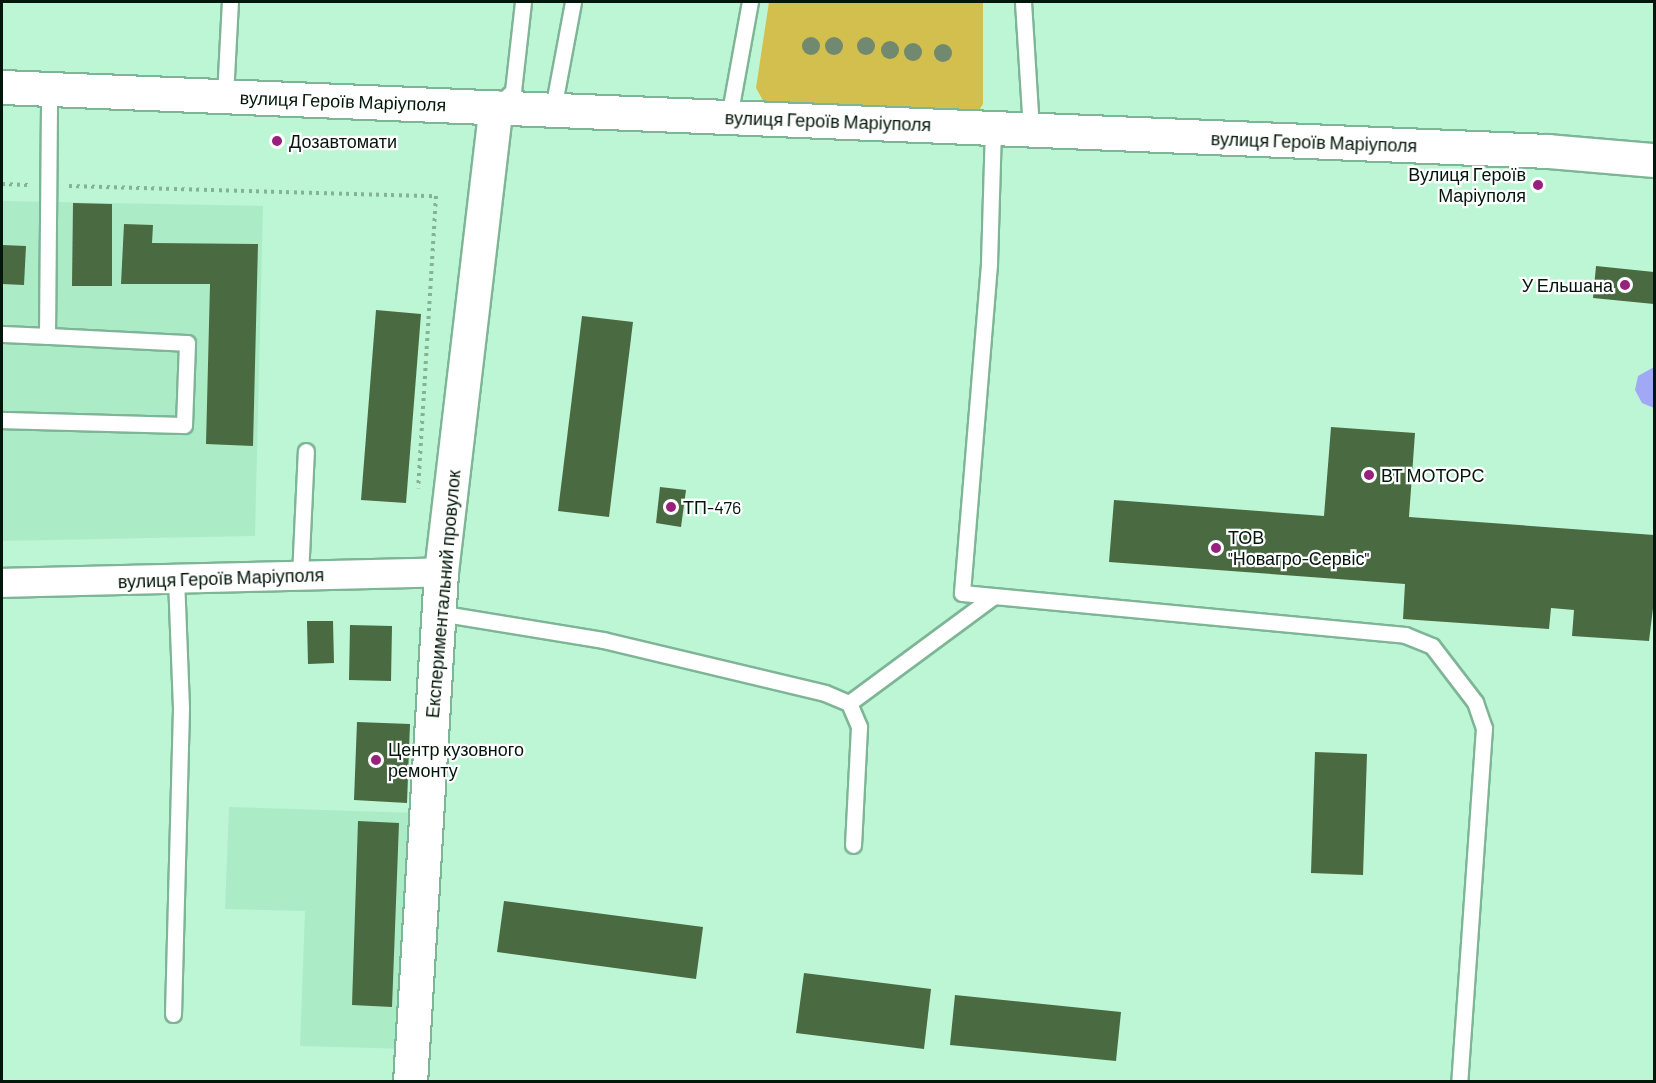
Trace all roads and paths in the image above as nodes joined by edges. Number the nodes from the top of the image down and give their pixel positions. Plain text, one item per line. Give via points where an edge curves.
1 (230, 2) edge
2 (523, 2) edge
3 (573, 2) edge
4 (750, 2) edge
5 (1023, 2) edge
6 (2, 87) edge
7 (49, 88) junction
8 (225, 96) junction
9 (496, 107) junction
10 (553, 110) junction
11 (729, 117) junction
12 (993, 128) junction
13 (1031, 130) junction
14 (1654, 160) edge
15 (2, 184) edge
16 (50, 186) junction
17 (2, 334) edge
18 (47, 336) junction
19 (2, 420) edge
20 (306, 451) dead end
21 (418, 490) dead end
22 (441, 572) junction
23 (300, 576) junction
24 (176, 579) junction
25 (2, 583) edge
26 (993, 597) junction
27 (439, 613) junction
28 (849, 703) junction
29 (853, 846) dead end
30 (174, 1014) dead end
31 (410, 1082) edge
32 (1459, 1082) edge

1 - 8 lane
2 - 9 lane via 513,91
3 - 10 lane
4 - 11 lane
5 - 13 lane
6 - 7 main road, вулиця Героїв Маріуполя
7 - 8 main road, вулиця Героїв Маріуполя
7 - 16 lane
8 - 9 main road, вулиця Героїв Маріуполя
9 - 10 main road, вулиця Героїв Маріуполя
9 - 22 main road, Експериментальний провулок
10 - 11 main road, вулиця Героїв Маріуполя
11 - 12 main road, вулиця Героїв Маріуполя
12 - 13 main road, вулиця Героїв Маріуполя
12 - 26 lane via 989,264 962,593
13 - 14 main road, вулиця Героїв Маріуполя via 1548,151
15 - 16 path
16 - 18 lane
16 - 21 path via 436,196
17 - 18 lane
18 - 19 lane via 187,343 184,425
20 - 23 lane
22 - 23 street, вулиця Героїв Маріуполя
22 - 27 main road, Експериментальний провулок
23 - 24 street, вулиця Героїв Маріуполя
24 - 25 street, вулиця Героїв Маріуполя
24 - 30 lane via 181,708
26 - 28 lane
26 - 32 lane via 1405,635 1432,646 1475,702 1484,728
27 - 28 lane via 603,640 825,693
27 - 31 main road, Експериментальний провулок
28 - 29 lane via 859,727

